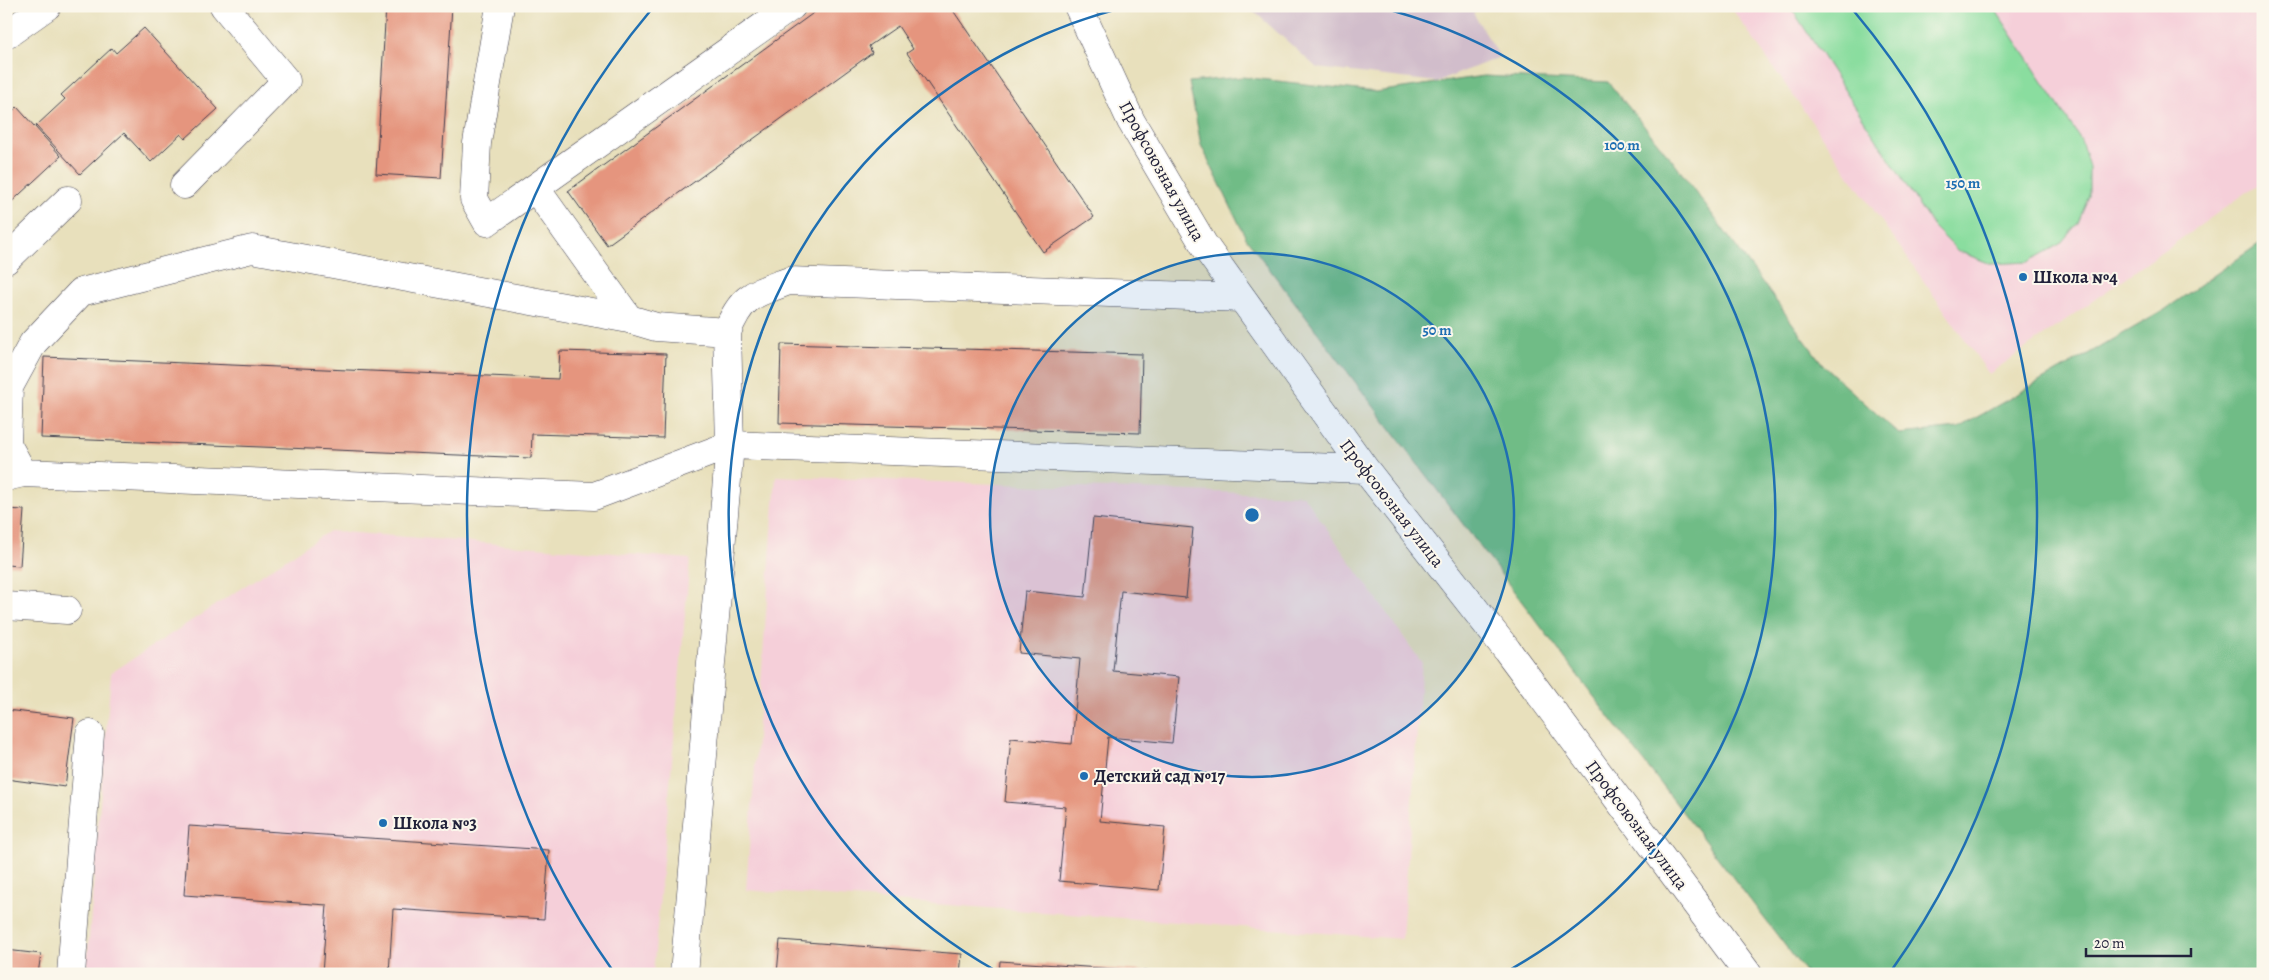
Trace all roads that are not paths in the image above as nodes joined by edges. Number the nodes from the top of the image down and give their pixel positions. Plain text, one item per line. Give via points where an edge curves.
1 (47, 6) edge
2 (224, 6) edge
3 (500, 6) edge
4 (792, 6) edge
5 (1078, 6) edge
6 (6, 35) edge
7 (184, 185) dead end
8 (536, 189) junction
9 (68, 200) dead end
10 (6, 260) edge
11 (1242, 298) junction
12 (629, 318) junction
13 (727, 332) junction
14 (7, 444) edge
15 (730, 445) junction
16 (1365, 469) junction
17 (15, 475) edge
18 (6, 606) edge
19 (67, 610) dead end
20 (90, 734) dead end
21 (71, 974) edge
22 (684, 974) edge
23 (1748, 974) edge

1 - 6 street
2 - 7 street via 286,81
3 - 8 street via 477,143 474,199 487,222
4 - 8 street
5 - 11 street, Профсоюзная улица via 1131,121 1204,245
8 - 12 street
9 - 10 street
11 - 13 street via 789,281 749,296 734,315
11 - 16 street, Профсоюзная улица
12 - 13 street via 656,327
12 - 14 street via 252,249 81,292 33,343 10,388
13 - 15 street
14 - 17 street
15 - 16 street
15 - 17 street via 594,496
15 - 22 street
16 - 23 street, Профсоюзная улица via 1507,650
18 - 19 street
20 - 21 street

